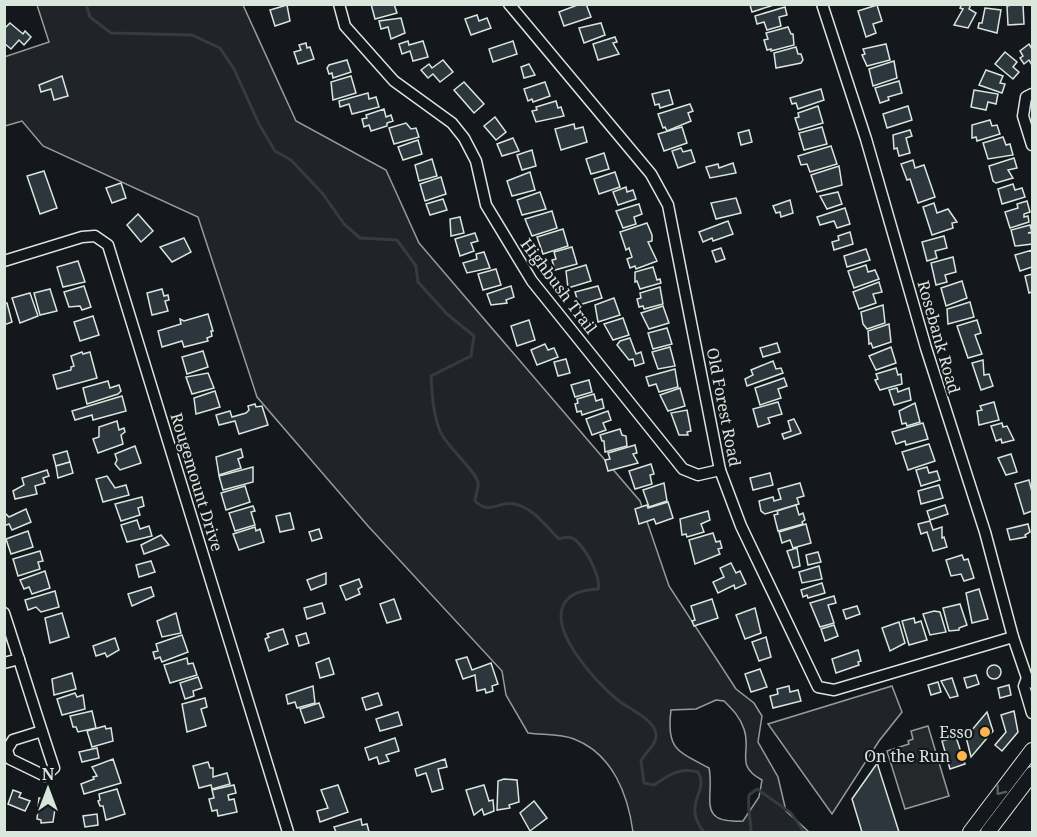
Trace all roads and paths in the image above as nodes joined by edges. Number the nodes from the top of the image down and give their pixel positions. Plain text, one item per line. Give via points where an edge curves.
1 (339, 4) edge
2 (509, 4) edge
3 (822, 4) edge
4 (1032, 94) edge
5 (1032, 145) edge
6 (4, 261) edge
7 (720, 470) junction
8 (4, 613) edge
9 (1013, 637) junction
10 (19, 659) junction
11 (4, 663) edge
12 (1030, 681) edge
13 (1032, 713) edge
14 (42, 731) junction
15 (1032, 750) edge
16 (1032, 774) edge
17 (1028, 787) edge
18 (288, 832) edge
19 (970, 832) edge
20 (988, 832) edge

1 - 7 street, Highbush Trail via 345,26 394,81 452,123 464,138 476,161 486,205 532,281 683,470 698,475
2 - 7 street, Old Forest Road via 651,174 668,205
3 - 9 street, Rosebank Road via 866,139
4 - 5 street via 1026,97 1023,116
6 - 18 street, Rougemount Drive via 82,237 95,236 108,245
7 - 9 street, Old Forest Road via 741,526 818,687 834,690
8 - 10 street
9 - 12 street, Rosebank Road
10 - 11 street
10 - 14 street
12 - 13 street, Rosebank Road via 1024,686
14 - 14 street via 13,740 7,750 9,759 45,776 54,768
15 -> 19 main road
16 - 17 main road
17 - 20 main road

